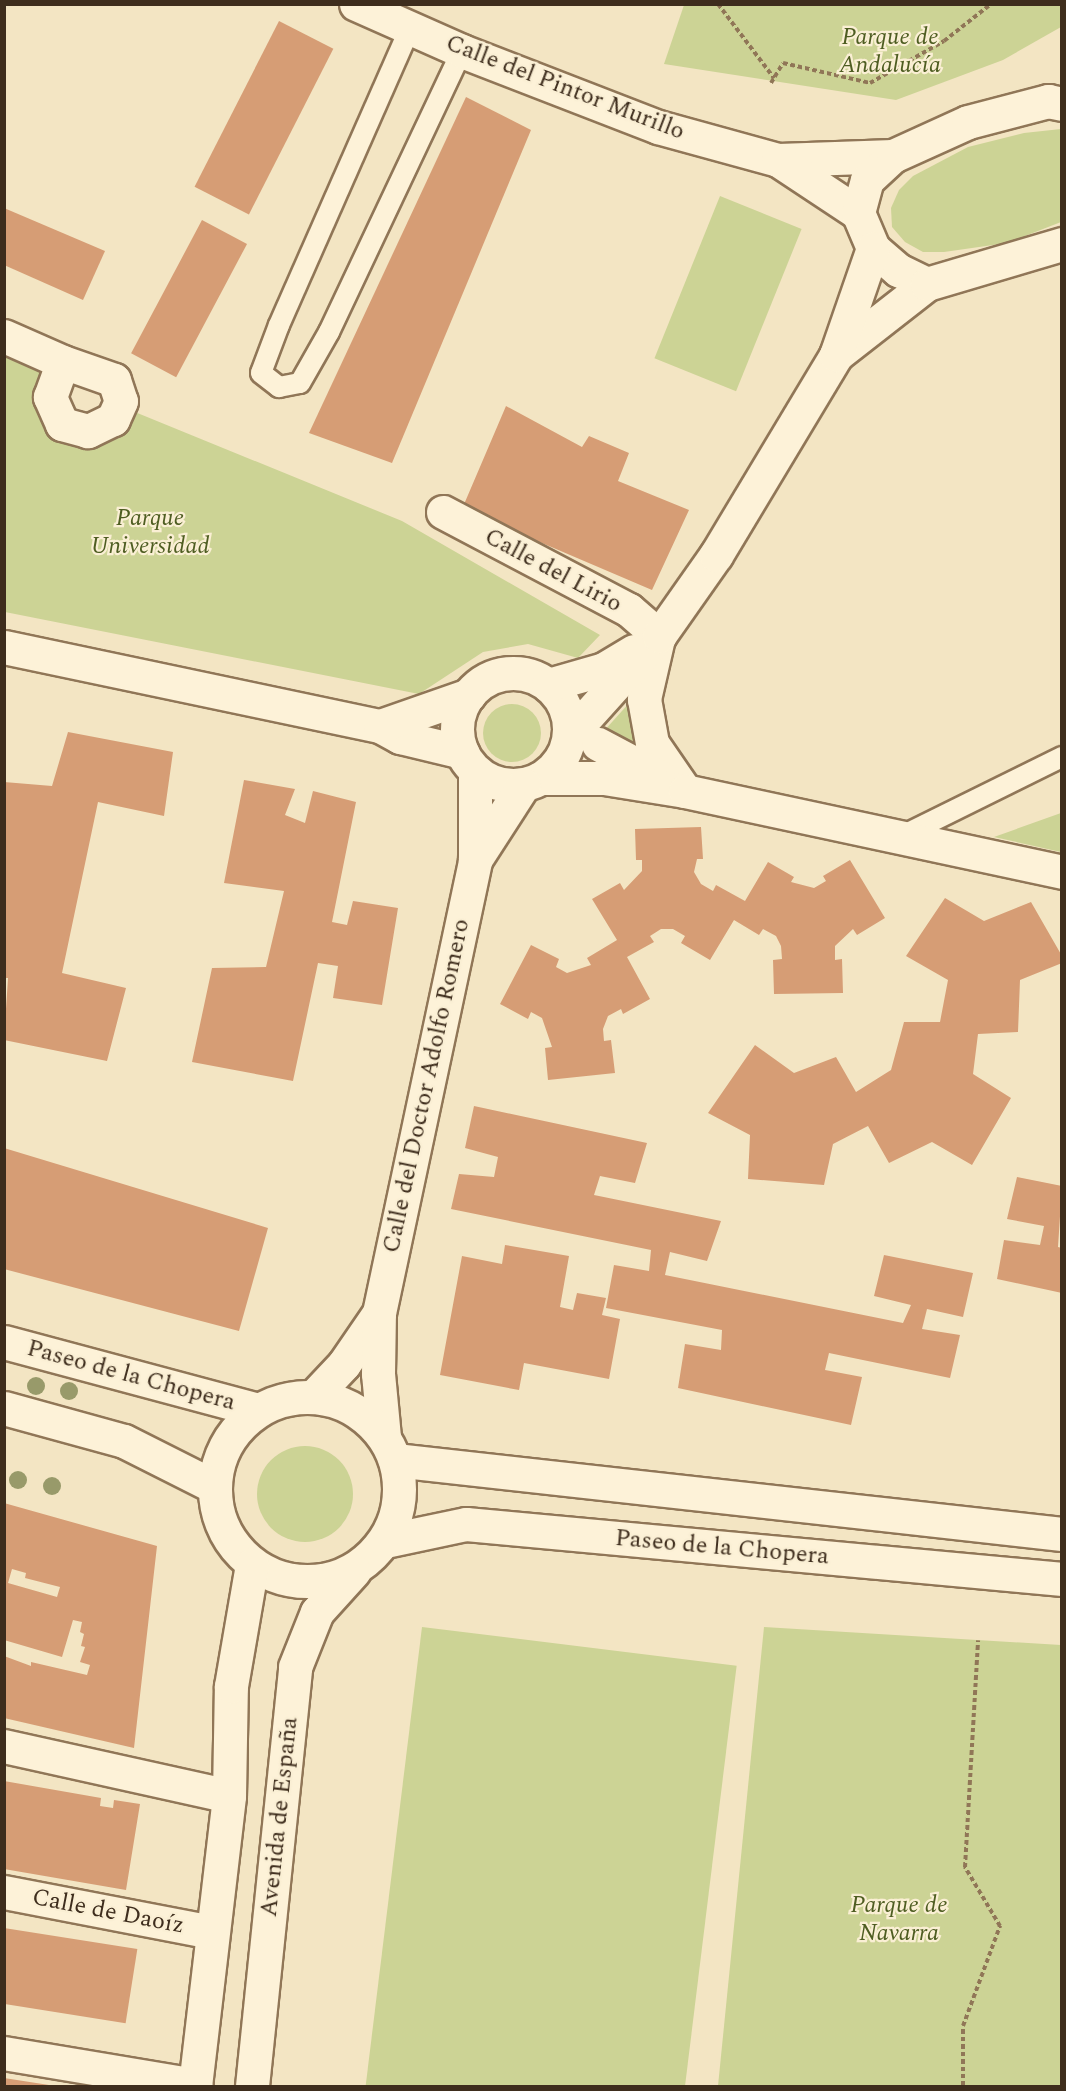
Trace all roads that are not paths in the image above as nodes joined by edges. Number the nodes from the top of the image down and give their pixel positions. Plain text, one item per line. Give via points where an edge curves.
1 (356, 4) edge
2 (410, 28) junction
3 (462, 51) junction
4 (1057, 100) edge
5 (893, 156) junction
6 (778, 160) junction
7 (858, 213) junction
8 (1062, 244) edge
9 (873, 248) junction
10 (927, 284) junction
11 (4, 336) edge
12 (836, 355) junction
13 (63, 362) dead end
14 (442, 512) dead end
15 (659, 636) junction
16 (4, 647) edge
17 (548, 686) junction
18 (469, 694) junction
19 (380, 726) junction
20 (584, 740) junction
21 (1062, 758) edge
22 (469, 761) junction
23 (532, 781) junction
24 (685, 791) junction
25 (896, 839) junction
26 (475, 860) junction
27 (1062, 872) edge
28 (379, 1313) junction
29 (4, 1342) edge
30 (314, 1396) junction
31 (4, 1408) edge
32 (257, 1410) junction
33 (390, 1448) junction
34 (213, 1486) junction
35 (1062, 1534) edge
36 (385, 1541) junction
37 (252, 1565) junction
38 (357, 1568) junction
39 (1062, 1579) edge
40 (4, 1746) edge
41 (229, 1796) junction
42 (4, 1892) edge
43 (211, 1932) junction
44 (4, 2053) edge
45 (195, 2086) edge
46 (252, 2086) edge

1 - 2 street, Calle del Pintor Murillo
2 - 3 street, Calle del Pintor Murillo
2 - 3 lane via 261,373 279,387 300,383 329,332
3 - 6 street, Calle del Pintor Murillo via 658,127
4 - 5 street via 968,122
5 - 6 street, Calle del Pintor Murillo
5 - 7 street via 867,180
6 - 7 street, Calle del Pintor Murillo
7 - 9 street
8 - 10 street
9 - 10 street via 898,270
9 - 12 street
10 - 12 street
11 - 13 street
12 - 15 street via 697,586
14 - 15 street, Calle del Lirio via 629,610
15 - 17 street via 604,669
15 - 20 street
15 - 24 street via 644,699 652,743
16 - 19 street
17 - 18 street via 533,677 498,675
17 - 20 street via 561,699
18 - 19 street
18 - 22 street via 457,722
19 - 22 street
20 - 23 street
20 - 24 street
21 - 25 lane
22 - 23 street via 507,785
22 - 26 street, Calle del Doctor Adolfo Romero
23 - 24 street via 604,778
23 - 26 street, Calle del Doctor Adolfo Romero
24 - 25 street
25 - 27 street
26 - 28 street, Calle del Doctor Adolfo Romero
28 - 30 street via 344,1364
28 - 33 street via 378,1374
29 - 32 street, Paseo de la Chopera
30 - 32 street via 284,1399
30 - 33 street via 354,1409
31 - 34 street via 124,1441
32 - 34 street via 226,1443
33 - 35 street, Paseo de la Chopera
33 - 36 street via 399,1502
34 - 37 street via 223,1530
36 - 38 street
36 - 39 street, Paseo de la Chopera via 466,1524
37 - 38 street via 285,1580 322,1581
37 - 41 street via 231,1686
38 - 46 street, Avenida de España via 317,1612 295,1667
40 - 41 street
41 - 43 street
42 - 43 street, Calle de Daoíz
43 - 45 street
44 - 45 street

